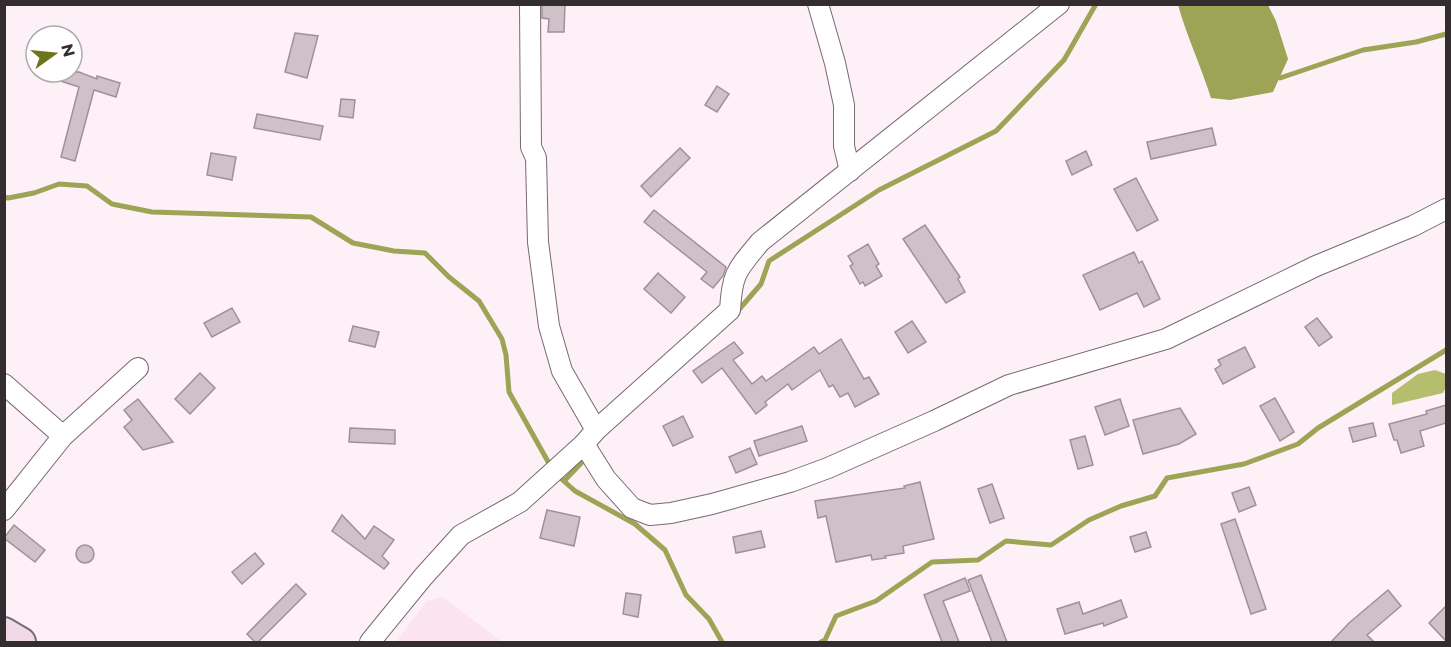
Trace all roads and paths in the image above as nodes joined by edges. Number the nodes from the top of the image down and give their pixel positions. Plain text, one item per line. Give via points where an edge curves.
1 (530, 4) edge
2 (818, 4) edge
3 (1059, 4) edge
4 (849, 171) junction
5 (1446, 209) edge
6 (138, 368) dead end
7 (4, 384) edge
8 (63, 436) junction
9 (590, 437) junction
10 (4, 510) edge
11 (4, 632) edge
12 (21, 642) edge
13 (370, 642) edge

1 - 9 street via 531,147 536,158 538,242 549,326 562,371
2 - 4 street via 844,105 844,146
3 - 4 street
4 - 9 street via 759,242 736,272 730,310
5 - 9 street via 1316,266 1166,339 1009,385 828,468 712,504 650,515 632,508 606,479
6 - 8 street
7 - 8 street
8 - 10 street
9 - 13 street via 520,502 461,535
11 - 12 street

